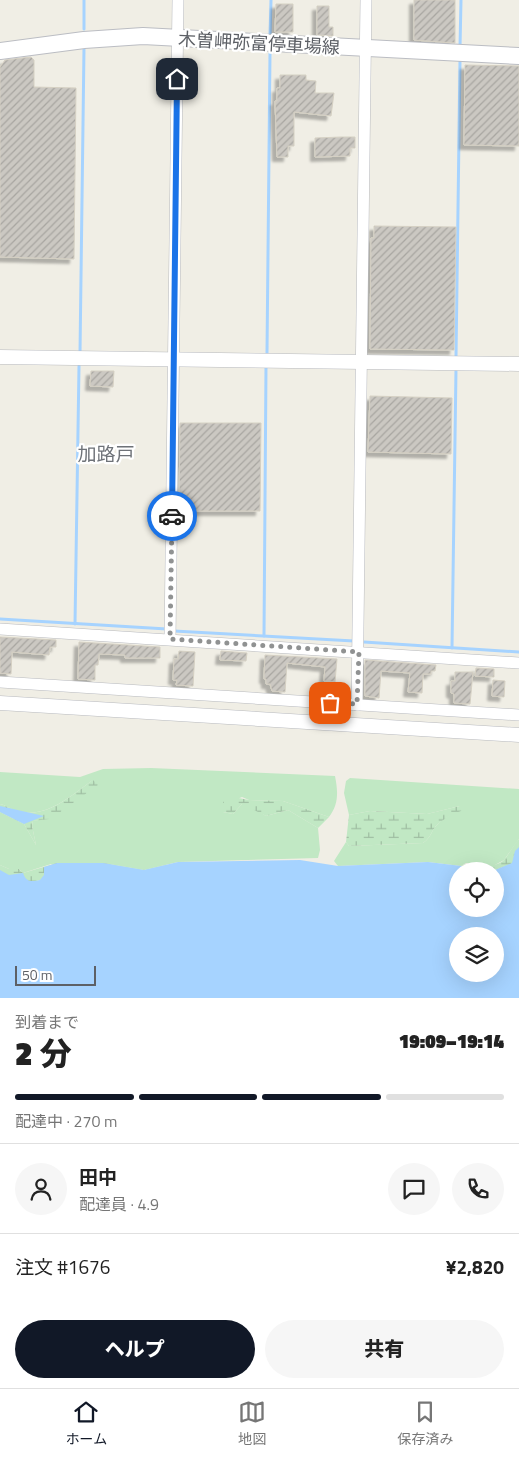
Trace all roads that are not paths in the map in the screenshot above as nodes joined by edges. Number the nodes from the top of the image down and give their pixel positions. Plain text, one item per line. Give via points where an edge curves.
1 (178, 0) edge
2 (366, 0) edge
3 (178, 39) junction
4 (366, 48) junction
5 (0, 51) edge
6 (519, 56) edge
7 (0, 357) edge
8 (174, 359) junction
9 (362, 363) junction
10 (519, 364) edge
11 (0, 629) edge
12 (170, 639) junction
13 (359, 652) junction
14 (519, 663) edge
15 (0, 682) edge
16 (0, 703) edge
17 (357, 704) junction
18 (519, 715) edge
19 (519, 735) edge

1 - 3 street
2 - 4 street
3 - 4 main road, 木曽岬弥富停車場線
3 - 5 main road, 木曽岬弥富停車場線 via 113,37
3 - 8 street
4 - 6 main road, 木曽岬弥富停車場線
4 - 9 street
7 - 8 street
8 - 9 street
8 - 12 street
9 - 10 street
9 - 13 street
11 - 12 street
12 - 13 street
13 - 14 street
13 - 17 street
15 - 17 street
16 - 19 street
17 - 18 street

